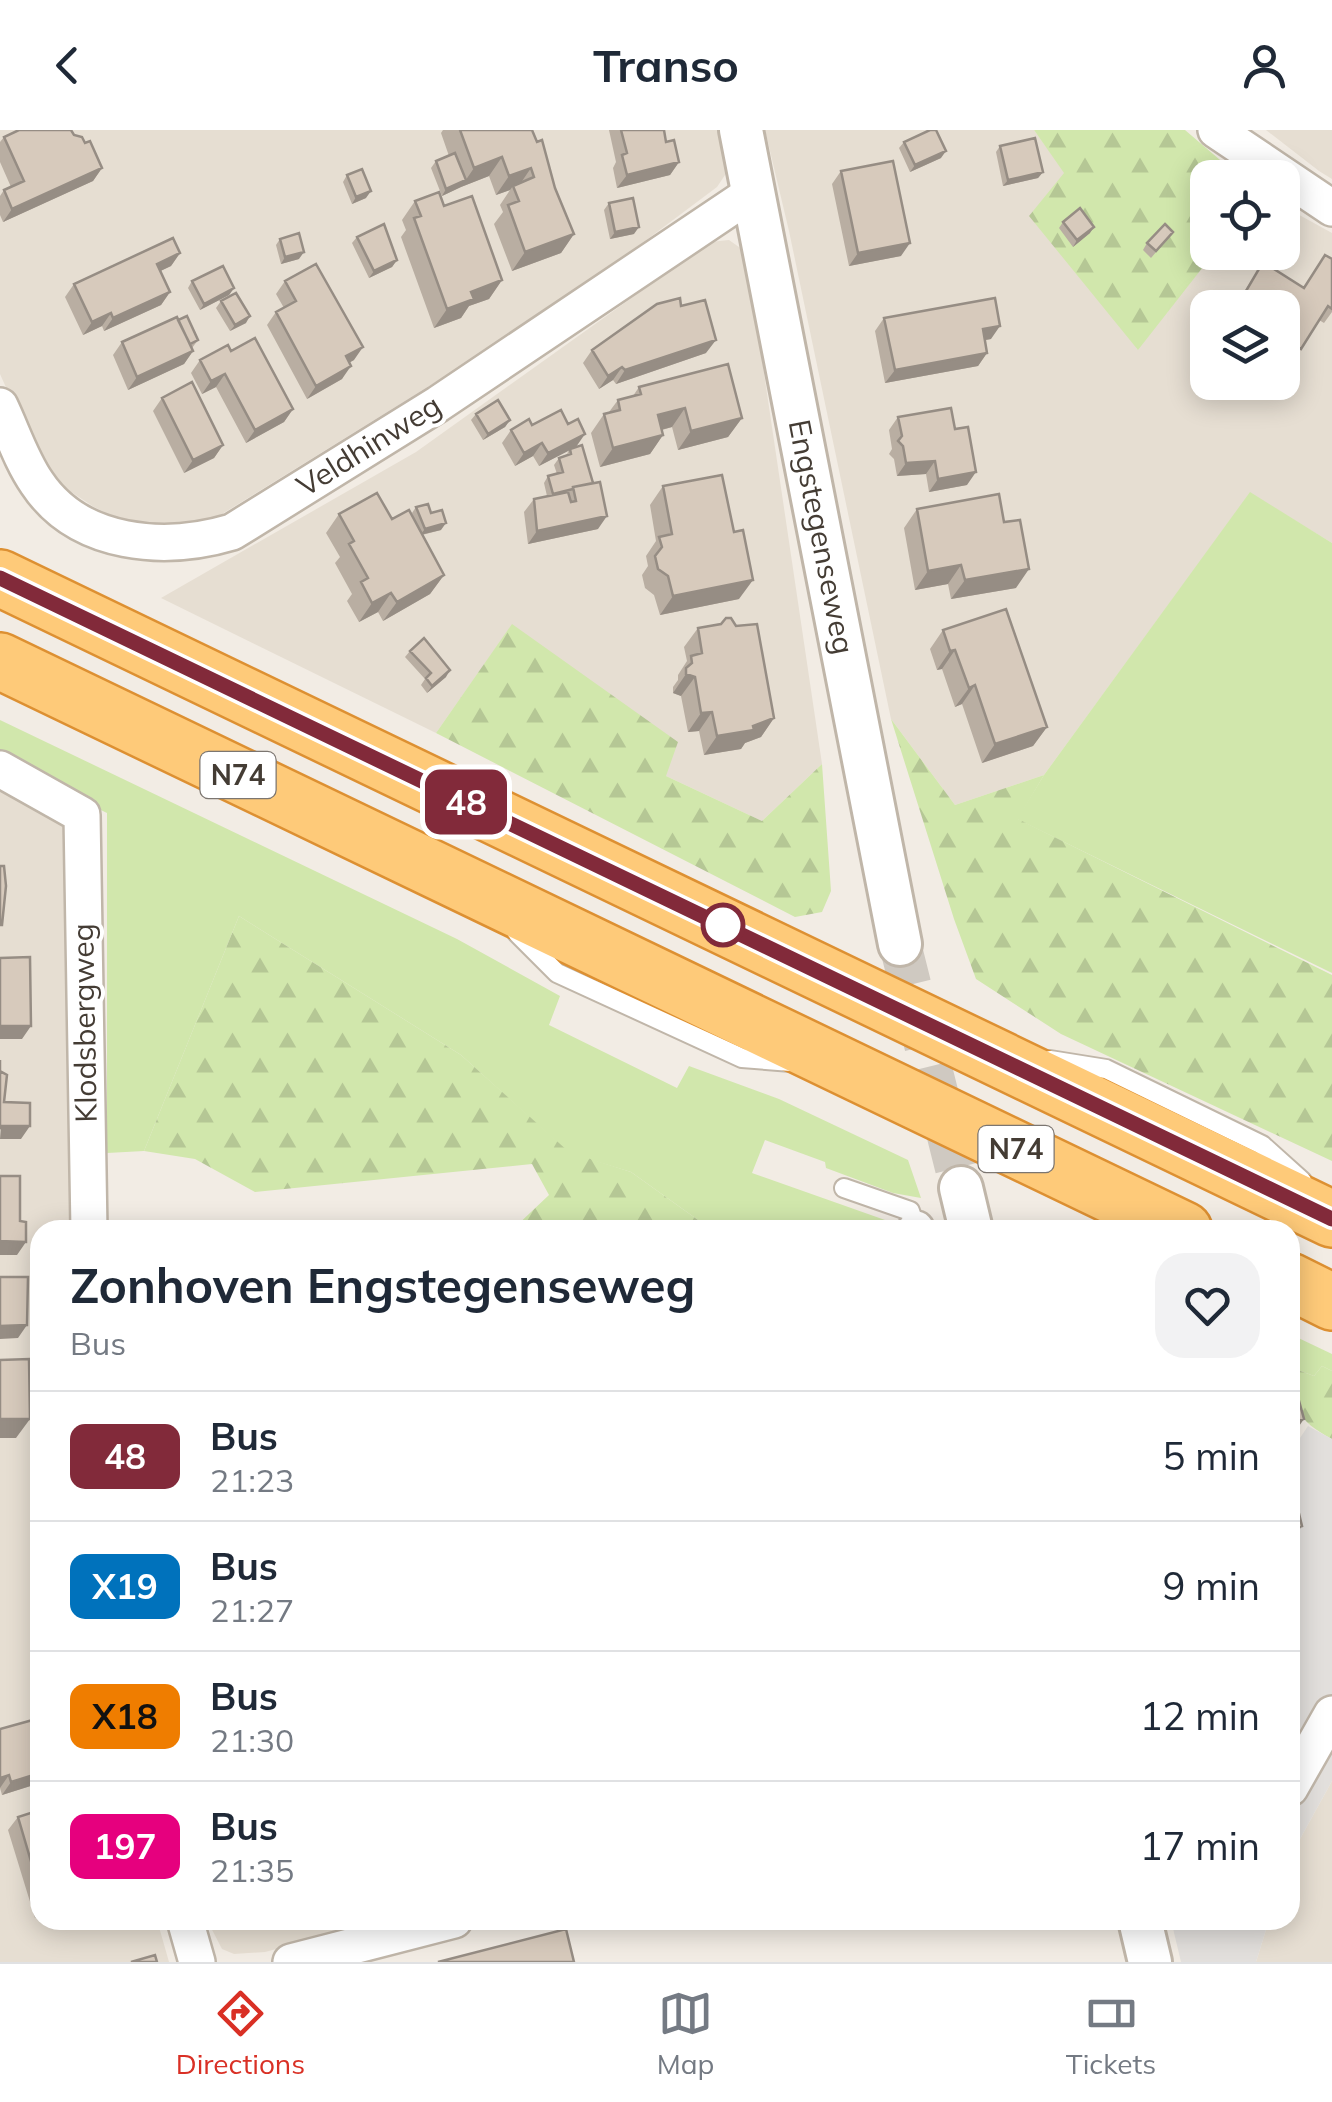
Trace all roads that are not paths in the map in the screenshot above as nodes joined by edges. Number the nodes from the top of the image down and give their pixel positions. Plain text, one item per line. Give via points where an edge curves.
1 (741, 130) edge
2 (1216, 130) edge
3 (755, 191) junction
4 (1332, 208) edge
5 (0, 406) edge
6 (0, 578) edge
7 (0, 662) edge
8 (0, 769) edge
9 (900, 944) tunnel mouth
10 (983, 1050) junction
11 (844, 1188) dead end
12 (960, 1188) tunnel mouth
13 (1332, 1208) edge
14 (1332, 1219) edge
15 (89, 1220) edge
16 (913, 1220) edge
17 (968, 1220) edge
18 (1163, 1220) edge
19 (1300, 1286) edge
20 (1332, 1302) edge
21 (1332, 1714) edge
22 (1300, 1770) edge
23 (188, 1930) edge
24 (415, 1930) edge
25 (1142, 1930) edge
26 (197, 1962) edge
27 (291, 1962) edge
28 (1150, 1962) edge

1 - 3 street, Engstegenseweg
2 - 4 street
3 - 5 street, Veldhinweg via 438,404 232,532 202,541 108,536 68,516 37,483
3 - 9 street, Engstegenseweg
6 - 10 highway, N74
7 - 18 highway, N74
8 - 15 street, Klodsbergweg via 82,816
10 - 13 lane via 1106,1069 1262,1145
10 - 14 highway, N74
11 - 16 lane via 910,1211
12 - 17 street
19 - 20 highway
21 - 22 street
23 - 26 street
24 - 27 street
25 - 28 street

